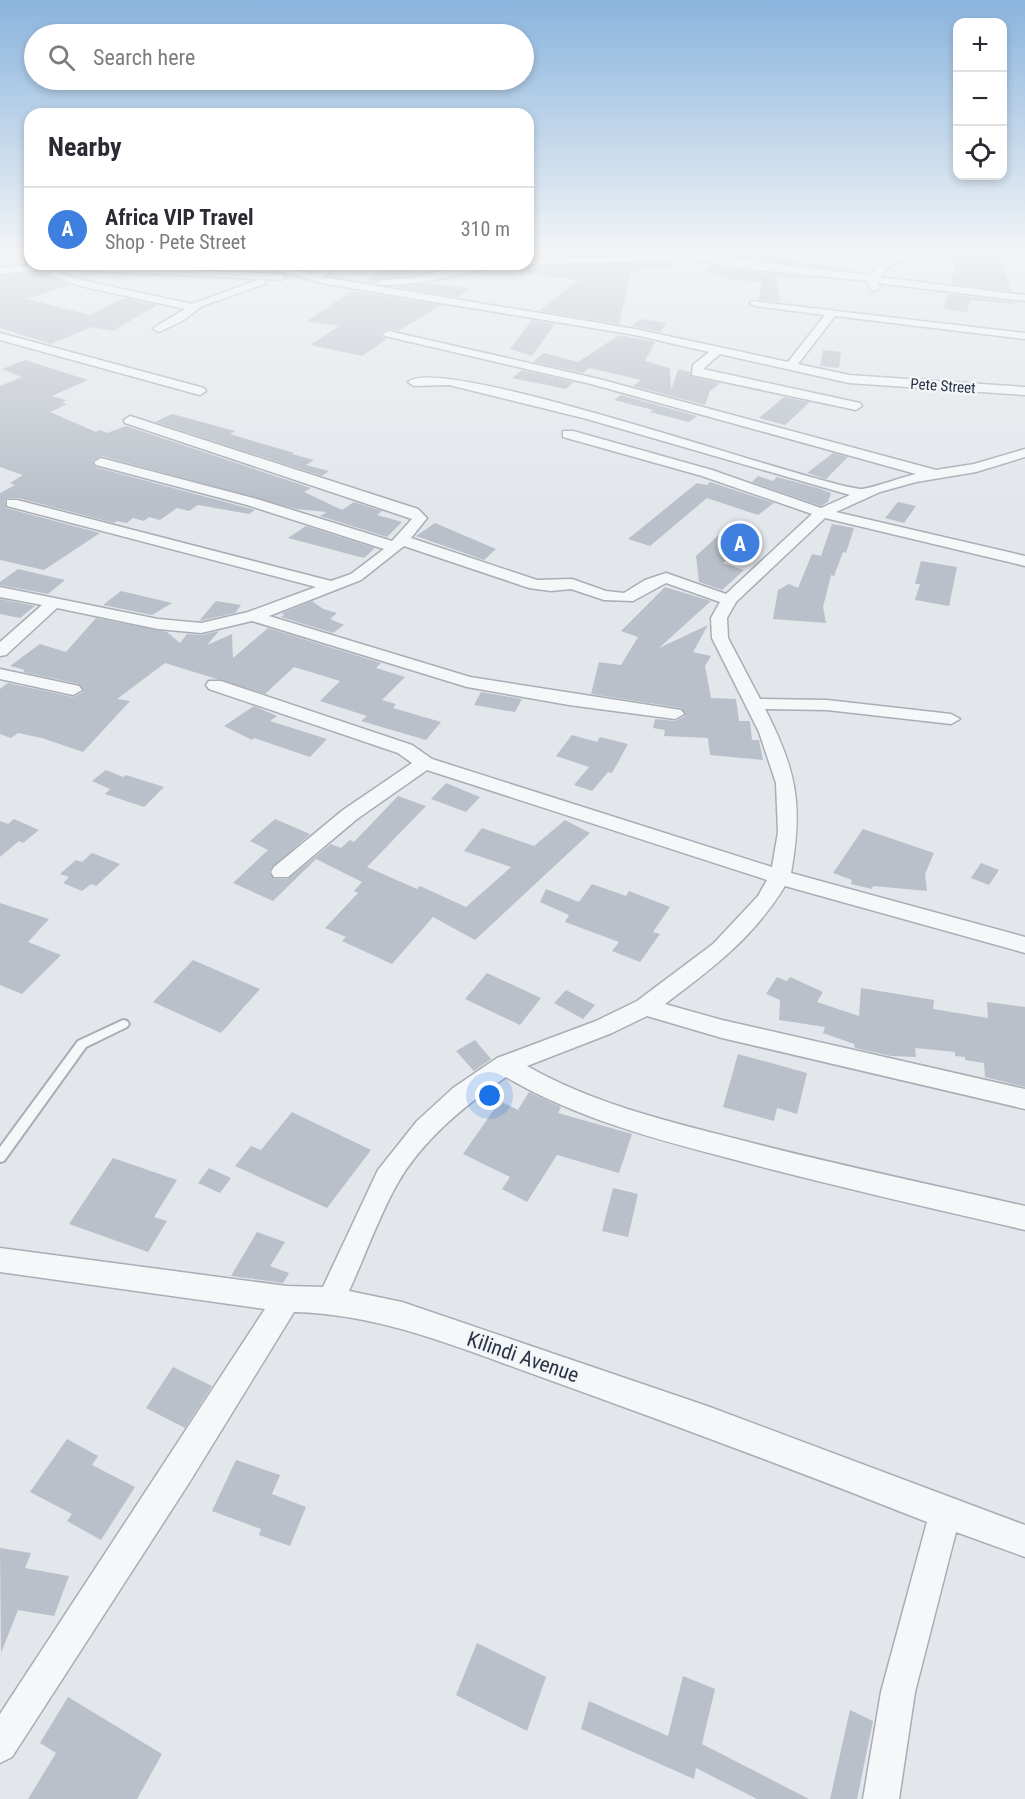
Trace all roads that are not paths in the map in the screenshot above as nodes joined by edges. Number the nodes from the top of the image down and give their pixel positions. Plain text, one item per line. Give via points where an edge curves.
1 (635, 332) edge
2 (817, 332) edge
3 (991, 332) edge
4 (389, 334) dead end
5 (0, 336) edge
6 (1025, 336) edge
7 (717, 351) junction
8 (790, 367) junction
9 (414, 382) dead end
10 (200, 391) dead end
11 (1025, 391) edge
12 (856, 406) dead end
13 (130, 420) dead end
14 (568, 434) dead end
15 (1025, 453) edge
16 (1003, 461) junction
17 (101, 462) dead end
18 (1025, 465) edge
19 (936, 475) junction
20 (863, 495) junction
21 (12, 503) dead end
22 (822, 513) junction
23 (398, 543) junction
24 (1025, 561) edge
25 (332, 586) junction
26 (0, 592) edge
27 (729, 600) junction
28 (55, 602) junction
29 (253, 615) junction
30 (0, 651) edge
31 (0, 675) edge
32 (215, 685) dead end
33 (73, 690) dead end
34 (752, 704) junction
35 (675, 714) dead end
36 (951, 719) dead end
37 (425, 763) junction
38 (281, 872) dead end
39 (780, 877) junction
40 (1025, 945) edge
41 (645, 1007) junction
42 (123, 1024) dead end
43 (506, 1065) junction
44 (1025, 1099) edge
45 (0, 1157) edge
46 (1025, 1218) edge
47 (0, 1260) edge
48 (287, 1299) junction
49 (331, 1300) junction
50 (945, 1513) junction
51 (1025, 1541) edge
52 (0, 1744) edge
53 (881, 1799) edge

1 - 7 street, Pete Street
2 - 8 street
3 - 6 street
4 - 19 street via 633,389
5 - 10 street
7 - 8 street, Pete Street
7 - 12 street via 696,372
8 - 11 street, Pete Street via 875,382
9 - 20 street via 449,381 591,416
13 - 23 street via 413,512 420,518
14 - 22 street via 707,473
15 - 16 street
16 - 18 street
16 - 19 street
17 - 23 street
19 - 20 street
20 - 22 street
21 - 25 street
22 - 24 street
22 - 27 street
23 - 25 street via 356,577
23 - 27 street via 535,585 572,584 627,598 666,578
25 - 29 street
26 - 28 street
27 - 34 street via 719,618 720,638
28 - 29 street via 191,628
28 - 30 street
29 - 35 street via 467,682
31 - 33 street
32 - 37 street via 405,749
34 - 36 street via 827,705
34 - 39 street via 772,741 786,783 788,832
37 - 38 street via 331,826
37 - 39 street
39 - 40 street
39 - 41 street via 765,901 721,950
41 - 43 street
41 - 44 street via 722,1029
42 - 45 lane via 82,1044
43 - 46 street via 566,1099 627,1121
43 - 49 street via 462,1095 426,1128 387,1178
47 - 48 street, Kilindi Avenue
48 - 49 street, Kilindi Avenue
48 - 52 street
49 - 50 street, Kilindi Avenue via 402,1316 478,1341 707,1421
50 - 51 street, Kilindi Avenue
50 - 53 street via 898,1692

